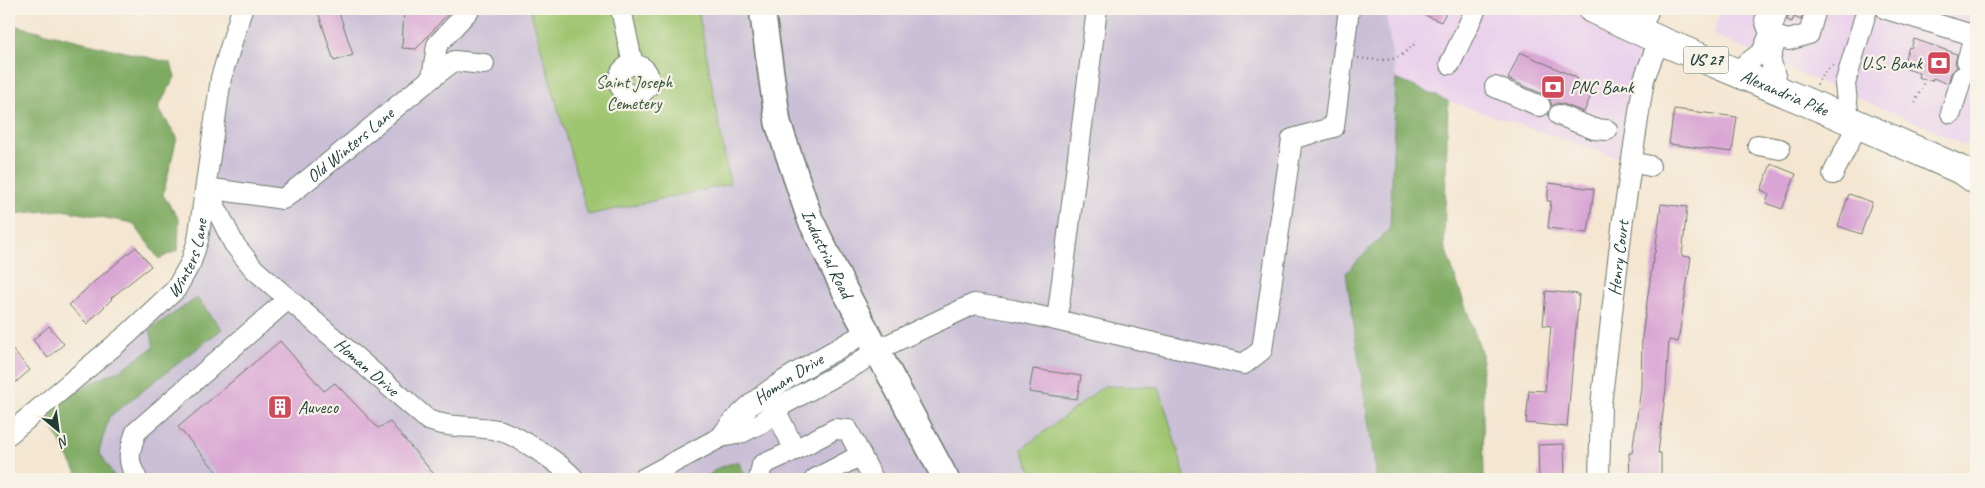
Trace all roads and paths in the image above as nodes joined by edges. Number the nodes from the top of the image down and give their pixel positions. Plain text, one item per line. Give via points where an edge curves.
1 (242, 9) edge
2 (470, 9) edge
3 (620, 9) edge
4 (762, 9) edge
5 (1097, 9) edge
6 (1349, 9) edge
7 (1476, 9) edge
8 (1592, 9) edge
9 (1816, 9) edge
10 (1867, 9) edge
11 (1886, 9) edge
12 (1773, 25) edge
13 (1649, 26) edge
14 (1976, 35) edge
15 (1417, 41) dead end
16 (1373, 60) dead end
17 (484, 64) dead end
18 (1450, 64) dead end
19 (633, 65) dead end
20 (1735, 72) junction
21 (432, 78) junction
22 (1925, 79) dead end
23 (1845, 84) junction
24 (1495, 87) dead end
25 (1779, 90) junction
26 (1915, 103) dead end
27 (1540, 106) dead end
28 (1821, 108) junction
29 (1950, 113) dead end
30 (1559, 115) dead end
31 (1854, 122) junction
32 (1607, 130) dead end
33 (1758, 145) dead end
34 (1780, 148) dead end
35 (1833, 174) dead end
36 (1976, 180) edge
37 (206, 188) junction
38 (288, 299) junction
39 (1057, 320) junction
40 (872, 341) junction
41 (771, 401) junction
42 (9, 434) edge
43 (795, 450) junction
44 (861, 455) junction
45 (136, 479) edge
46 (574, 479) edge
47 (643, 479) edge
48 (759, 479) edge
49 (814, 479) edge
50 (873, 479) edge
51 (946, 479) edge
52 (1599, 479) edge

1 - 37 street, Winters Lane via 221,78
2 - 21 street via 437,45
3 - 19 street
4 - 40 main road, Industrial Road via 774,97 788,154 810,219
5 - 39 street
6 - 39 street, Homan Drive via 1334,127 1292,139 1262,350 1244,364
7 - 18 street
8 - 13 highway, Alexandria Pike / US 27
9 - 12 street via 1809,34 1789,40
10 - 23 street
11 - 14 street
12 - 20 street via 1762,52
12 - 25 street via 1770,58
13 - 20 highway, Alexandria Pike / US 27
13 - 52 street, Henry Court via 1641,164 1623,219 1600,427
14 - 29 street
15 - 16 path via 1394,60
17 - 21 street, Old Winters Lane via 454,61
20 - 25 highway, Alexandria Pike / US 27
21 - 37 street, Old Winters Lane via 283,199
22 - 26 path
23 - 28 street
23 - 31 street
24 - 27 street
25 - 28 highway, Alexandria Pike / US 27
28 - 31 highway, Alexandria Pike / US 27
30 - 32 street via 1594,129
31 - 35 street
31 - 36 highway, Alexandria Pike / US 27 via 1963,171
33 - 34 street
37 - 38 street, Homan Drive via 234,244 254,269
37 - 42 street, Winters Lane via 198,240 191,262 176,289 128,334
38 - 45 street via 136,432 129,451 129,466
38 - 46 street, Homan Drive via 428,420 440,425 508,433 546,456
39 - 40 street, Homan Drive via 974,304
40 - 41 street, Homan Drive via 776,385
40 - 51 main road, Industrial Road
41 - 43 street
41 - 47 street, Homan Drive via 730,424 721,437
43 - 44 street via 835,428 848,430
43 - 48 street via 762,465
44 - 49 street
44 - 50 street

